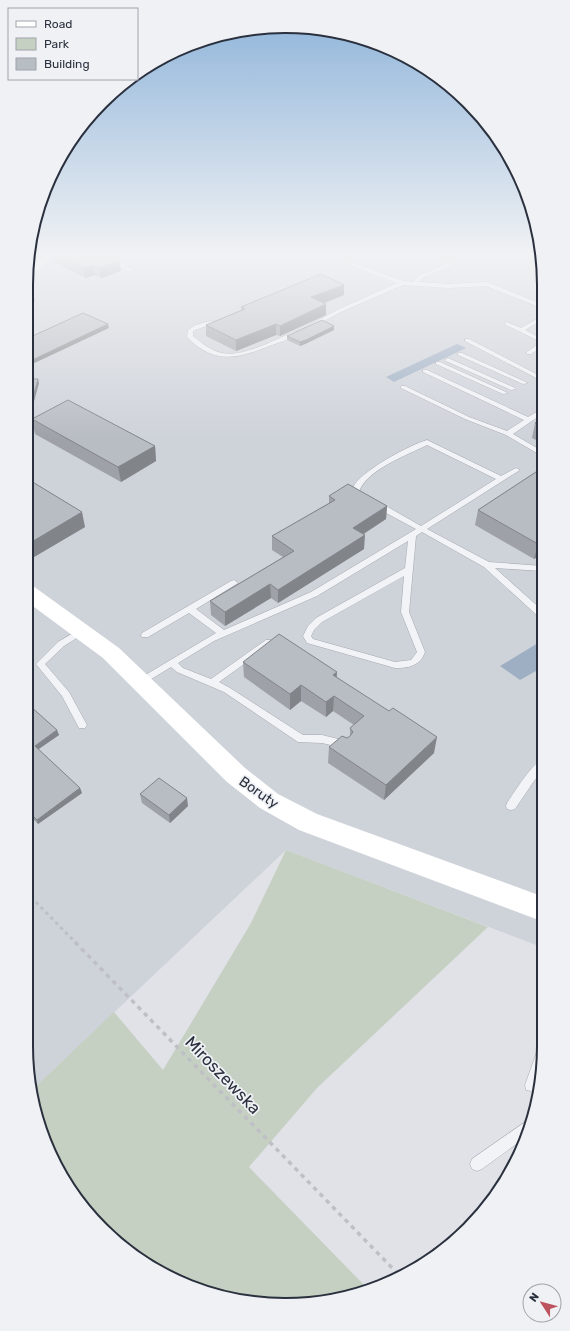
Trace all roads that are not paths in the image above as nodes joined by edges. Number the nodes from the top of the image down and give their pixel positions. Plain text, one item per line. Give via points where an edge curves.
1 (331, 315) edge
2 (537, 321) edge
3 (212, 323) edge
4 (507, 324) dead end
5 (522, 330) junction
6 (537, 338) edge
7 (468, 340) dead end
8 (537, 347) edge
9 (529, 353) dead end
10 (460, 354) dead end
11 (448, 360) dead end
12 (505, 360) junction
13 (438, 363) dead end
14 (467, 368) junction
15 (492, 368) junction
16 (460, 373) junction
17 (537, 376) edge
18 (453, 378) junction
19 (488, 378) junction
20 (537, 379) edge
21 (480, 382) junction
22 (526, 383) junction
23 (403, 387) dead end
24 (513, 389) junction
25 (505, 393) junction
26 (496, 398) junction
27 (489, 401) junction
28 (537, 414) edge
29 (529, 420) junction
30 (508, 434) junction
31 (537, 451) edge
32 (516, 470) dead end
33 (501, 479) junction
34 (421, 530) junction
35 (412, 535) junction
36 (487, 565) junction
37 (537, 568) edge
38 (408, 570) junction
39 (234, 583) dead end
40 (33, 595) edge
41 (190, 609) junction
42 (537, 611) edge
43 (80, 632) junction
44 (223, 634) junction
45 (145, 635) dead end
46 (269, 642) edge
47 (172, 663) junction
48 (140, 682) junction
49 (212, 683) junction
50 (82, 725) dead end
51 (345, 748) edge
52 (537, 770) edge
53 (511, 806) dead end
54 (537, 907) edge
55 (535, 1072) edge
56 (531, 1085) dead end
57 (522, 1131) edge
58 (478, 1164) dead end

1 - 3 lane via 273,343 230,357 209,350 190,337 190,331
2 - 5 lane
4 - 5 lane
5 - 6 lane
7 - 12 lane
8 - 9 lane
10 - 15 lane
11 - 14 lane
12 - 15 lane
12 - 17 lane
13 - 16 lane
14 - 16 lane
14 - 19 lane
15 - 22 lane
16 - 18 lane
16 - 21 lane
18 - 26 lane
18 - 27 lane via 428,370
19 - 21 lane
19 - 24 lane
20 - 22 lane
21 - 25 lane
22 - 24 lane
23 - 30 lane via 467,418
24 - 25 lane
25 - 26 lane
26 - 27 lane
27 - 29 lane
28 - 29 lane
29 - 30 lane
30 - 31 lane
32 - 33 lane
33 - 34 lane
33 - 34 lane via 427,442 374,471 355,488 355,492
34 - 35 lane
34 - 36 lane
35 - 38 lane
35 - 44 lane via 314,594
36 - 37 lane
36 - 42 lane
38 - 38 lane via 319,620 307,636 310,641 395,665 415,662 421,652 405,612
39 - 41 lane
40 - 43 street, Boruty
41 - 44 lane
41 - 45 lane
43 - 48 street, Boruty via 111,653
43 - 50 lane via 61,644 40,664 66,694
44 - 47 lane
46 - 49 lane
47 - 48 lane
47 - 49 lane via 180,670
48 - 54 street, Boruty via 236,775 269,801 308,822
49 - 51 lane via 227,690 301,739 322,739 338,743
52 - 53 lane
55 - 56 lane
57 - 58 lane

